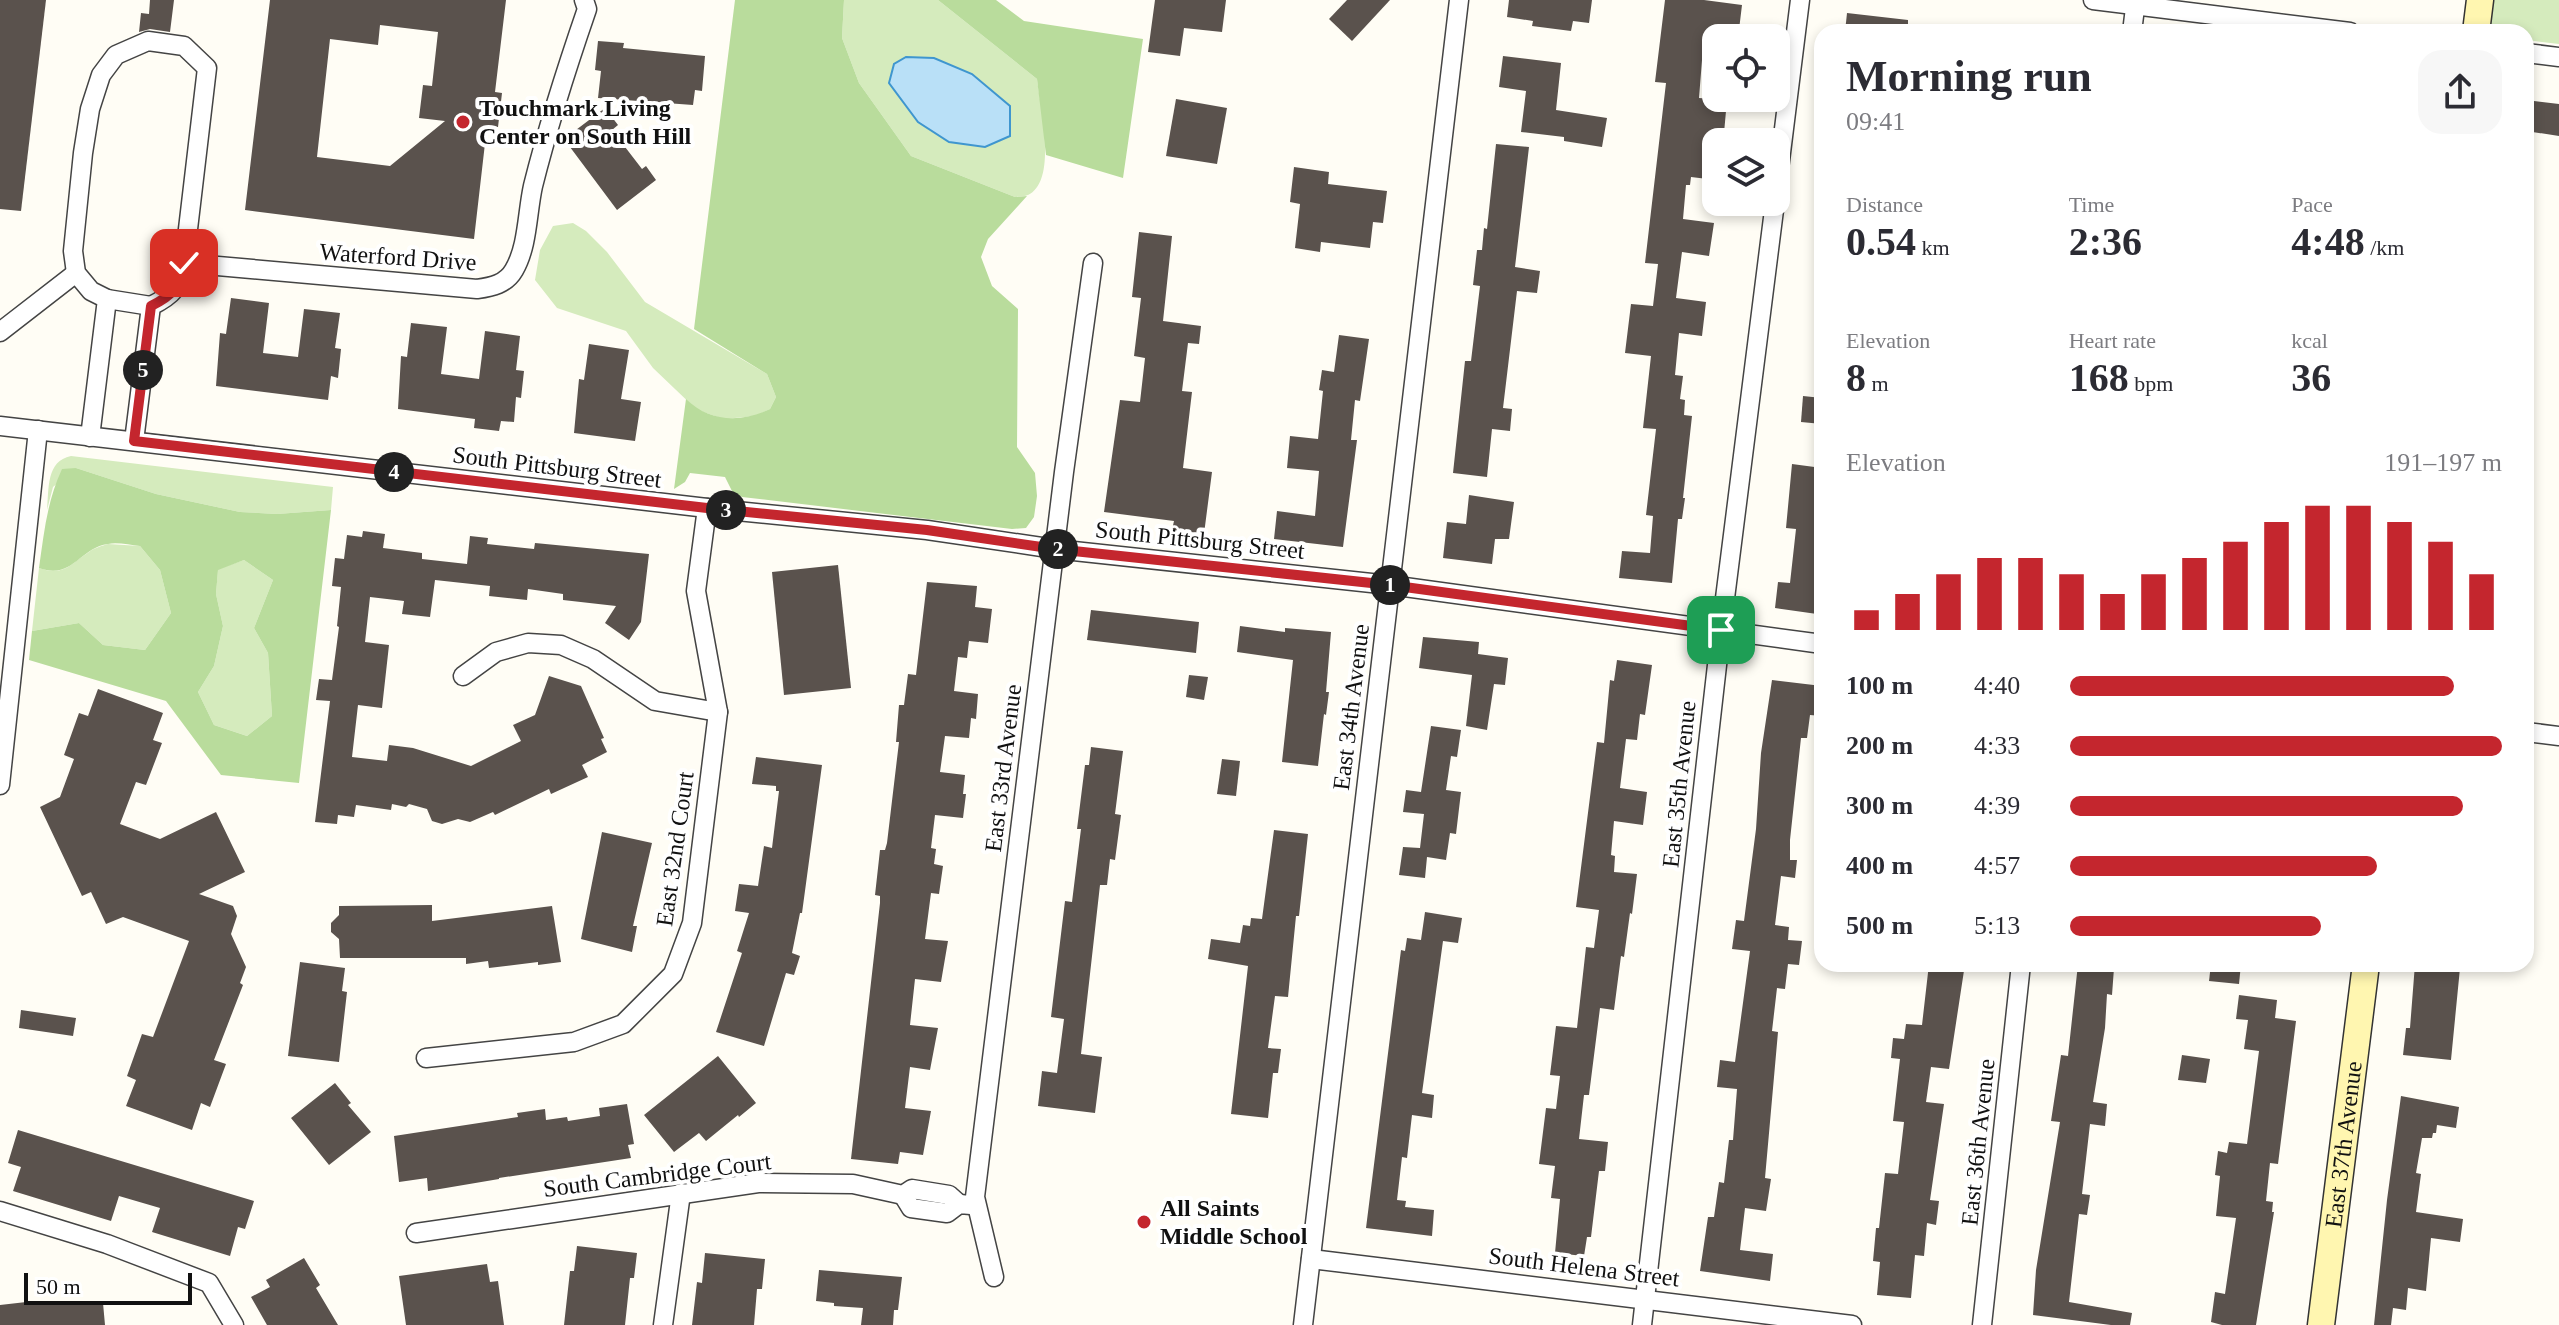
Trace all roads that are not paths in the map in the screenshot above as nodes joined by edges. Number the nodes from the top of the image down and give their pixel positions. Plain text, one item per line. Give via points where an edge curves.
1 (584, 0) edge
2 (1459, 0) edge
3 (1800, 0) edge
4 (2093, 0) edge
5 (2480, 0) edge
6 (2136, 3) edge
7 (2133, 24) edge
8 (2291, 24) edge
9 (2477, 24) edge
10 (2534, 54) edge
11 (2559, 57) edge
12 (1784, 128) edge
13 (1773, 216) edge
14 (184, 263) junction
15 (1093, 263) dead end
16 (76, 273) junction
17 (107, 299) junction
18 (151, 306) junction
19 (0, 332) edge
20 (0, 426) edge
21 (38, 430) junction
22 (90, 437) junction
23 (134, 441) junction
24 (707, 508) junction
25 (1055, 549) junction
26 (1390, 585) junction
27 (1721, 630) junction
28 (1814, 643) edge
29 (463, 676) dead end
30 (718, 712) junction
31 (2534, 733) edge
32 (2559, 736) edge
33 (0, 785) edge
34 (2020, 972) edge
35 (2365, 972) edge
36 (426, 1058) dead end
37 (681, 1193) junction
38 (968, 1205) junction
39 (0, 1211) edge
40 (416, 1233) dead end
41 (1311, 1259) junction
42 (994, 1277) dead end
43 (1645, 1299) junction
44 (234, 1325) edge
45 (663, 1325) edge
46 (1303, 1325) edge
47 (1642, 1325) edge
48 (1852, 1325) edge
49 (1982, 1325) edge
50 (2321, 1325) edge

1 - 14 street, Waterford Drive via 587,9 533,187 523,242 513,271 498,286 477,289
2 - 26 street, East 34th Avenue
3 - 12 street
4 - 6 street
5 - 9 street
6 - 7 street
6 - 8 street
10 - 11 street
13 - 27 street, East 35th Avenue
14 - 16 street via 207,68 184,46 148,41 116,55 101,75 83,153 73,251
14 - 18 street via 170,297
15 - 25 street, East 33rd Avenue
16 - 17 street via 91,291
16 - 19 street
17 - 18 street
17 - 22 street
18 - 23 street
20 - 21 street, South Pittsburg Street
21 - 22 street, South Pittsburg Street
21 - 33 street
22 - 23 street, South Pittsburg Street
23 - 24 street, South Pittsburg Street
24 - 25 street, South Pittsburg Street
24 - 30 street, East 32nd Court via 696,591
25 - 26 street, South Pittsburg Street
25 - 38 street, East 33rd Avenue via 975,1197
26 - 27 street, South Pittsburg Street
26 - 41 street, East 34th Avenue
27 - 28 street, South Pittsburg Street
27 - 43 street, East 35th Avenue
29 - 30 street via 496,652 528,643 561,645 593,659 655,701
30 - 36 street, East 32nd Court via 692,923 673,974 623,1024 574,1042
31 - 32 street
34 - 49 street, East 36th Avenue
35 - 50 street, East 37th Avenue
37 - 38 street, South Cambridge Court via 758,1183 853,1184 903,1195 912,1189 943,1193
37 - 40 street, South Cambridge Court
37 - 45 street
38 - 42 street, East 33rd Avenue
39 - 44 street via 209,1283
41 - 43 street, South Helena Street
41 - 46 street, East 34th Avenue
43 - 47 street, East 35th Avenue
43 - 48 street, South Helena Street

